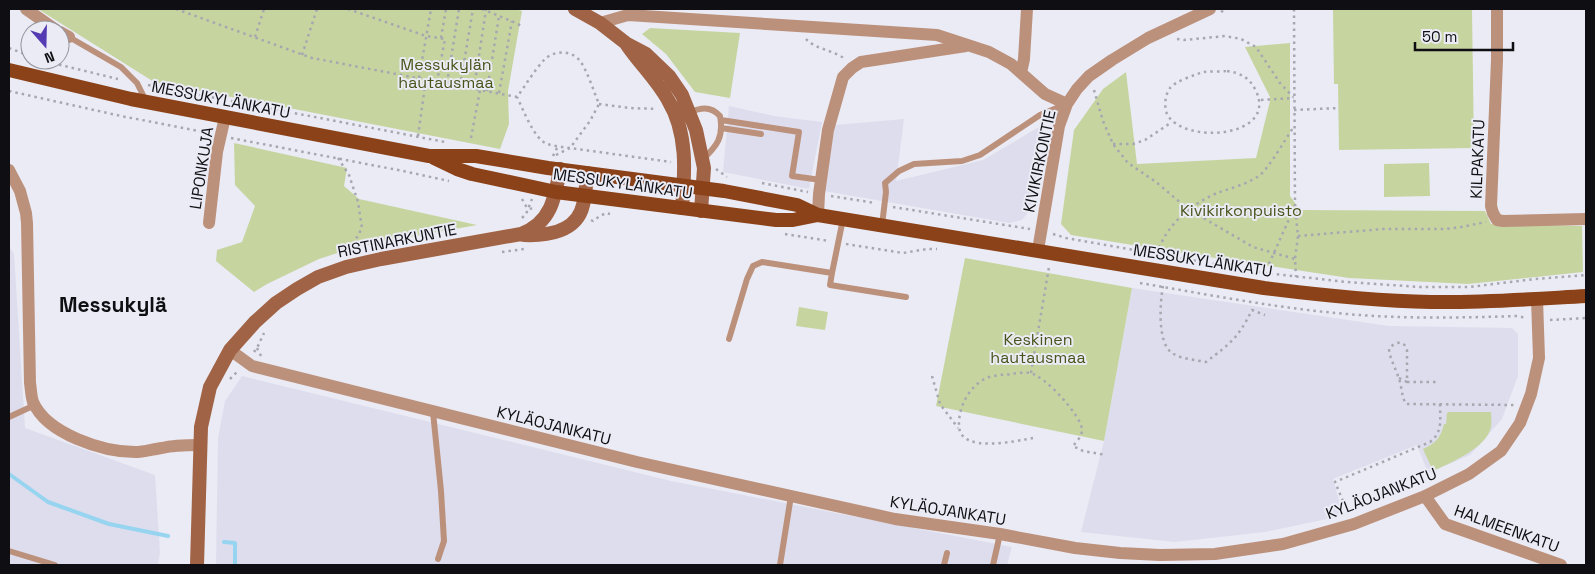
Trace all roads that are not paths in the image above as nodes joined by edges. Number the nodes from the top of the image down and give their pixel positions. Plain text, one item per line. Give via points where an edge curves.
1 (26, 9) edge
2 (575, 9) edge
3 (1027, 9) edge
4 (1210, 9) edge
5 (1497, 9) edge
6 (42, 20) edge
7 (600, 23) junction
8 (70, 38) edge
9 (627, 44) junction
10 (969, 46) junction
11 (9, 70) edge
12 (1021, 73) junction
13 (147, 102) junction
14 (1067, 104) junction
15 (690, 112) junction
16 (225, 117) junction
17 (676, 117) junction
18 (721, 120) junction
19 (720, 128) junction
20 (761, 134) dead end
21 (429, 156) junction
22 (704, 163) junction
23 (553, 165) junction
24 (9, 170) edge
25 (587, 173) junction
26 (821, 180) junction
27 (684, 186) junction
28 (704, 189) junction
29 (556, 192) junction
30 (585, 196) junction
31 (682, 208) junction
32 (701, 211) junction
33 (818, 215) junction
34 (843, 219) junction
35 (1586, 219) edge
36 (208, 223) dead end
37 (882, 225) junction
38 (518, 228) junction
39 (1038, 250) junction
40 (832, 273) junction
41 (1586, 296) edge
42 (906, 297) dead end
43 (1537, 299) junction
44 (729, 339) dead end
45 (230, 350) junction
46 (35, 406) junction
47 (433, 412) junction
48 (9, 417) edge
49 (200, 445) junction
50 (791, 496) junction
51 (1425, 496) junction
52 (1000, 534) junction
53 (9, 551) edge
54 (947, 553) dead end
55 (438, 558) dead end
56 (55, 565) edge
57 (197, 565) edge
58 (780, 565) edge
59 (944, 565) edge
60 (993, 565) edge
61 (1562, 565) edge

1 - 6 street
2 - 7 main road
3 - 12 street
4 - 14 street, KIVIKIRKONTIE via 1148,38 1112,60 1089,76
5 - 35 street, KILPAKATU via 1493,213 1497,220 1503,221
7 - 9 main road
7 - 10 street via 628,15 937,34
8 - 13 lane via 121,67 137,83
9 - 15 main road via 646,54 669,76
9 - 17 main road via 669,101
10 - 12 street via 989,52
10 - 26 street via 861,62 852,68 843,77 828,130
11 - 13 main road, MESSUKYLÄNKATU
12 - 14 street via 1046,94
13 - 16 main road, MESSUKYLÄNKATU
14 - 37 lane via 1040,115 980,155 962,161 914,164 899,171 885,183
14 - 39 street, KIVIKIRKONTIE via 1059,126
15 - 17 lane
15 - 18 lane via 702,107 712,109
15 - 22 main road
16 - 21 main road, MESSUKYLÄNKATU
16 - 36 street, LIPONKUJA
17 - 27 main road via 683,146
18 - 19 lane
18 - 26 lane via 799,132 792,176
19 - 20 lane
19 - 22 lane via 720,138
21 - 23 main road, MESSUKYLÄNKATU via 476,156
21 - 29 main road, MESSUKYLÄNKATU via 457,169
22 - 28 main road
23 - 25 main road, MESSUKYLÄNKATU
23 - 29 main road, RISTINARKUNTIE
24 - 46 street via 20,191 26,213 30,383
25 - 27 main road, MESSUKYLÄNKATU
25 - 30 main road, RISTINARKUNTIE
26 - 33 street
27 - 28 main road, MESSUKYLÄNKATU
27 - 31 main road
28 - 32 main road
28 - 33 main road, MESSUKYLÄNKATU via 797,205
29 - 30 main road, MESSUKYLÄNKATU
29 - 38 main road, RISTINARKUNTIE via 545,218 535,228
30 - 31 main road, MESSUKYLÄNKATU
30 - 38 main road, RISTINARKUNTIE via 578,218 562,230 538,235
31 - 32 main road, MESSUKYLÄNKATU
32 - 33 main road, MESSUKYLÄNKATU via 776,220
33 - 34 main road, MESSUKYLÄNKATU
34 - 37 main road, MESSUKYLÄNKATU
34 - 40 lane
37 - 39 main road, MESSUKYLÄNKATU
38 - 45 main road, RISTINARKUNTIE via 346,267 318,277 276,303
39 - 43 main road, MESSUKYLÄNKATU via 1264,288 1334,296 1432,302
40 - 42 lane via 830,285
40 - 44 lane via 762,262 753,266
41 - 43 main road, MESSUKYLÄNKATU
43 - 51 street, KYLÄOJANKATU via 1539,358 1520,423 1501,451 1469,474
45 - 47 street, KYLÄOJANKATU via 252,366
45 - 49 main road, RISTINARKUNTIE via 210,387
46 - 48 lane
46 - 49 street via 54,426 93,446 138,452
47 - 50 street, KYLÄOJANKATU
47 - 55 lane via 444,541
49 - 57 main road, RISTINARKUNTIE
50 - 52 street, KYLÄOJANKATU via 894,519
50 - 58 lane
51 - 52 street, KYLÄOJANKATU via 1354,524 1283,544 1215,554 1120,553
51 - 61 street, HALMEENKATU via 1445,524
52 - 60 lane
53 - 56 lane
54 - 59 lane

